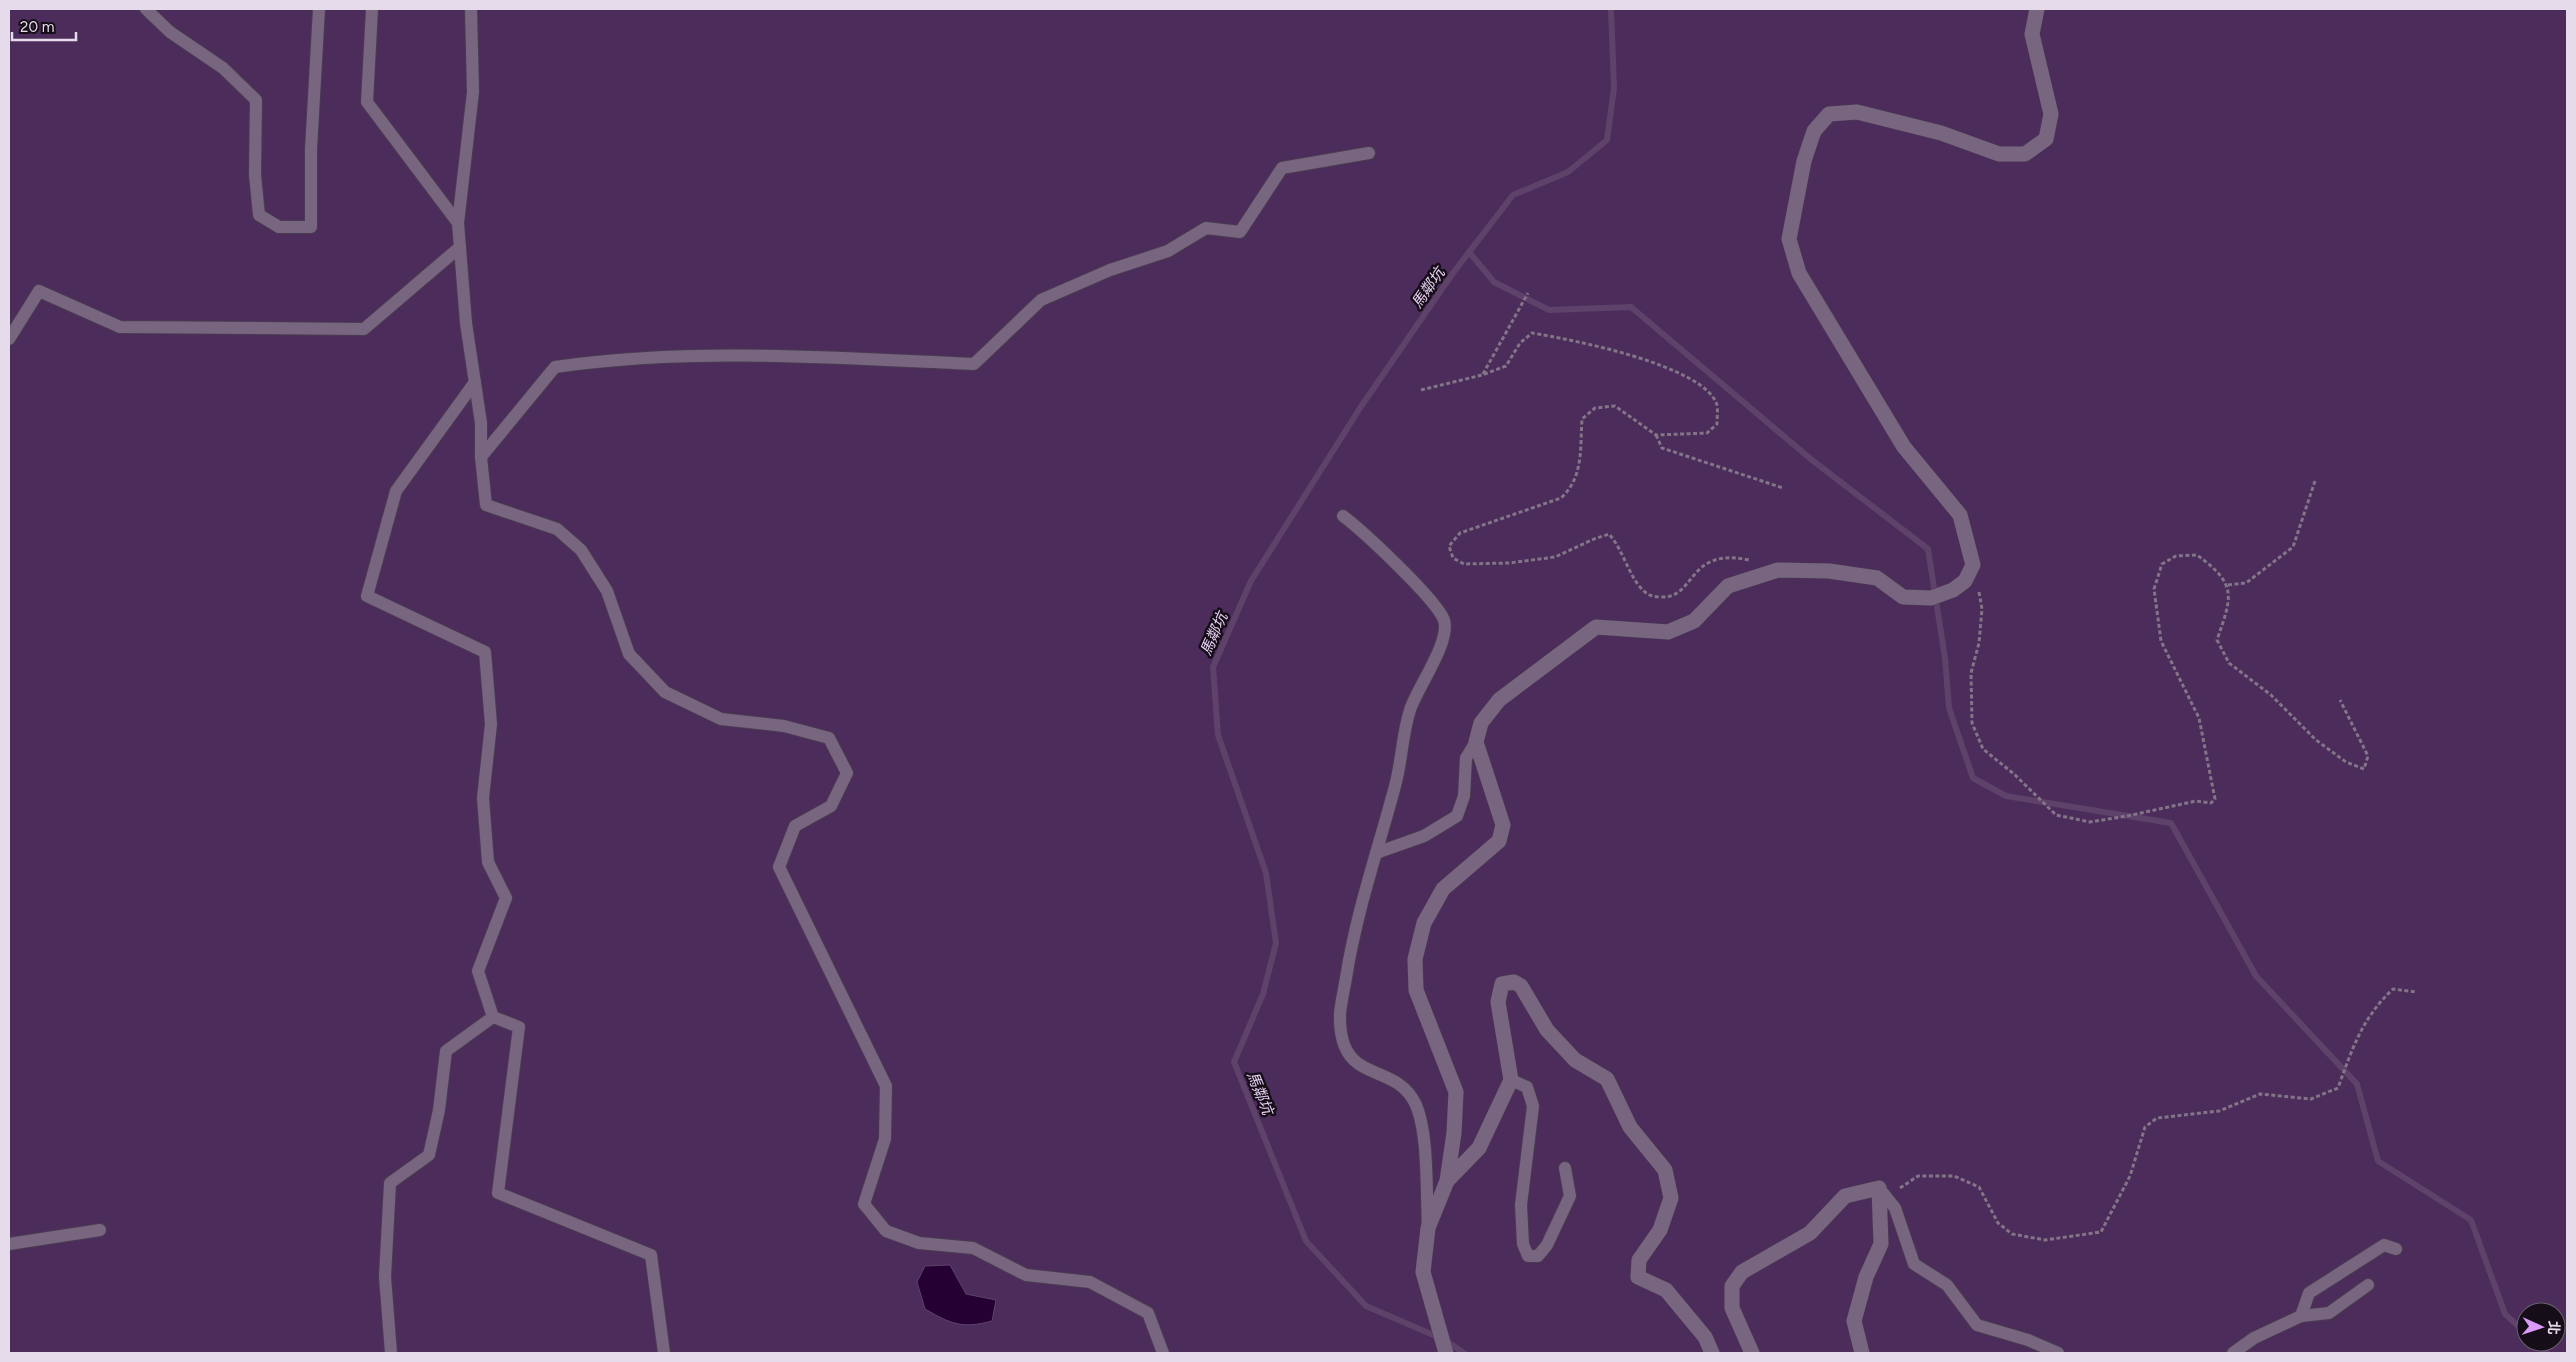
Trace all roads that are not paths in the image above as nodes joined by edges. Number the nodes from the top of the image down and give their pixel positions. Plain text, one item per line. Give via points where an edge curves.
1 (146, 9) edge
2 (319, 9) edge
3 (372, 9) edge
4 (470, 9) edge
5 (2037, 9) edge
6 (1369, 154) dead end
7 (458, 223) junction
8 (460, 247) junction
9 (9, 338) edge
10 (475, 382) junction
11 (481, 457) junction
12 (1343, 516) dead end
13 (1476, 742) junction
14 (1376, 853) junction
15 (493, 1017) junction
16 (1511, 1080) junction
17 (1565, 1168) dead end
18 (1447, 1181) junction
19 (1879, 1188) junction
20 (1428, 1228) junction
21 (100, 1230) dead end
22 (9, 1244) edge
23 (2396, 1249) dead end
24 (2368, 1285) dead end
25 (2301, 1316) junction
26 (391, 1353) edge
27 (664, 1353) edge
28 (1163, 1353) edge
29 (1446, 1353) edge
30 (1712, 1353) edge
31 (1752, 1353) edge
32 (1862, 1353) edge
33 (2058, 1353) edge
34 (2233, 1353) edge

1 - 2 lane via 170,32 223,68 256,100 255,175 259,215 279,227 311,227 310,149
3 - 7 lane via 367,102
4 - 7 lane via 472,92
5 - 13 street via 2032,34 2051,114 2046,140 2025,154 1999,154 1941,133 1857,112 1829,114 1814,131 1804,161 1789,239 1799,273 1904,447 1960,515 1973,565 1965,581 1953,590 1931,598 1902,597 1877,578 1829,571 1778,570 1728,586 1694,621 1668,632 1596,627 1499,700 1481,723
6 - 11 lane via 1282,168 1240,232 1206,228 1168,251 1110,270 1041,300 974,364 752,354 600,360 554,367
7 - 8 lane
8 - 9 lane via 364,329 120,327 39,291
8 - 10 lane
10 - 11 lane via 481,423
10 - 15 lane via 396,491 367,596 485,652 491,724 483,798 488,862 506,898 478,971
11 - 28 lane via 486,505 556,529 581,550 607,591 629,654 665,692 721,719 784,726 829,738 847,773 831,806 795,826 779,867 886,1086 885,1140 864,1204 886,1231 919,1243 973,1248 1026,1274 1090,1282 1148,1312
12 - 14 lane via 1361,529 1434,604 1444,621 1444,636 1410,710 1396,783
13 - 14 lane via 1466,758 1464,796 1457,816 1424,836
13 - 18 street via 1503,825 1499,841 1443,889 1424,923 1415,959 1416,990 1456,1092
14 - 20 lane via 1352,937 1340,1015 1343,1043 1354,1062 1400,1085 1415,1102 1422,1130
15 - 26 lane via 446,1051 439,1110 429,1155 390,1183 385,1277
15 - 27 lane via 518,1027 498,1193 651,1255
16 - 17 lane via 1526,1087 1533,1106 1521,1205 1523,1244 1528,1256 1538,1256 1547,1245 1570,1196
16 - 18 street via 1479,1148
16 - 30 street via 1498,1002 1502,984 1514,982 1521,986 1548,1030 1575,1060 1607,1079 1630,1127 1665,1170 1671,1198 1660,1230 1639,1260 1638,1278 1666,1290 1705,1337
18 - 20 street
19 - 31 street via 1845,1196 1810,1234 1742,1272 1732,1286 1732,1308
19 - 32 street via 1881,1244 1866,1276 1854,1321
19 - 33 lane via 1896,1208 1914,1264 1947,1285 1977,1325
20 - 29 street via 1423,1272
21 - 22 lane
23 - 25 lane via 2384,1244 2308,1293
24 - 25 lane via 2329,1313
25 - 34 lane via 2254,1338

